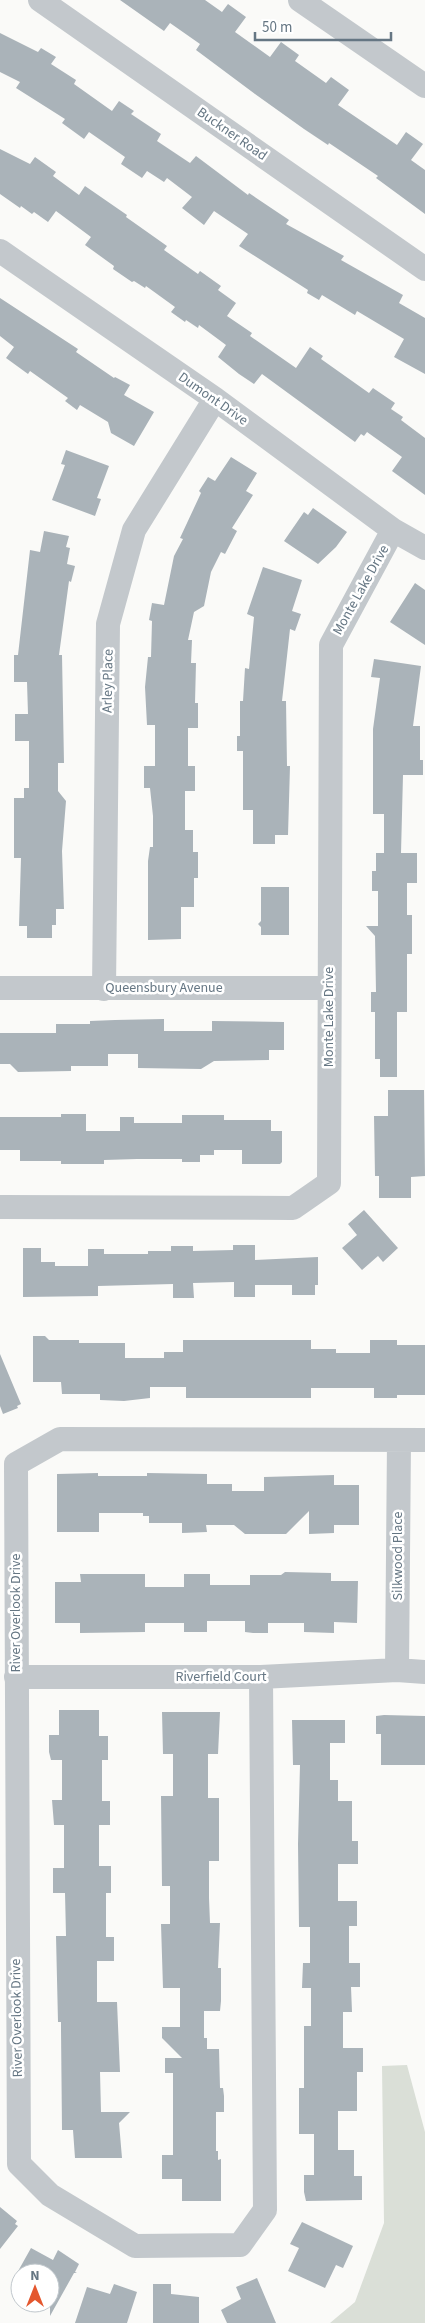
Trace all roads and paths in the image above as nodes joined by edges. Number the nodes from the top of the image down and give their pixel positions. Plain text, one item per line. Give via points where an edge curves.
1 (40, 0) edge
2 (300, 0) edge
3 (425, 86) edge
4 (0, 251) edge
5 (425, 269) edge
6 (215, 399) junction
7 (393, 530) junction
8 (425, 548) edge
9 (0, 988) edge
10 (328, 988) junction
11 (104, 989) junction
12 (0, 1207) edge
13 (425, 1440) edge
14 (399, 1441) junction
15 (398, 1670) junction
16 (425, 1672) edge
17 (16, 1677) junction
18 (261, 1677) junction
19 (8, 1963) edge

1 - 5 street, Buckner Road
2 - 3 street
4 - 6 street, Dumont Drive
6 - 7 street, Dumont Drive
6 - 11 street, Arley Place via 134,530 108,624
7 - 8 street, Dumont Drive
7 - 10 street, Monte Lake Drive via 331,645
9 - 11 street, Queensbury Avenue
10 - 11 street, Queensbury Avenue
10 - 12 street, Monte Lake Drive via 329,1183 293,1208
13 - 14 street, River Overlook Drive
14 - 15 street, Silkwood Place
14 - 17 street, River Overlook Drive via 60,1439 16,1464
15 - 16 street, Riverfield Court
15 - 18 street, Riverfield Court
17 - 18 street, Riverfield Court
17 - 19 street, River Overlook Drive
18 - 19 street, River Overlook Drive via 265,2210 240,2245 135,2246 50,2195 19,2164

